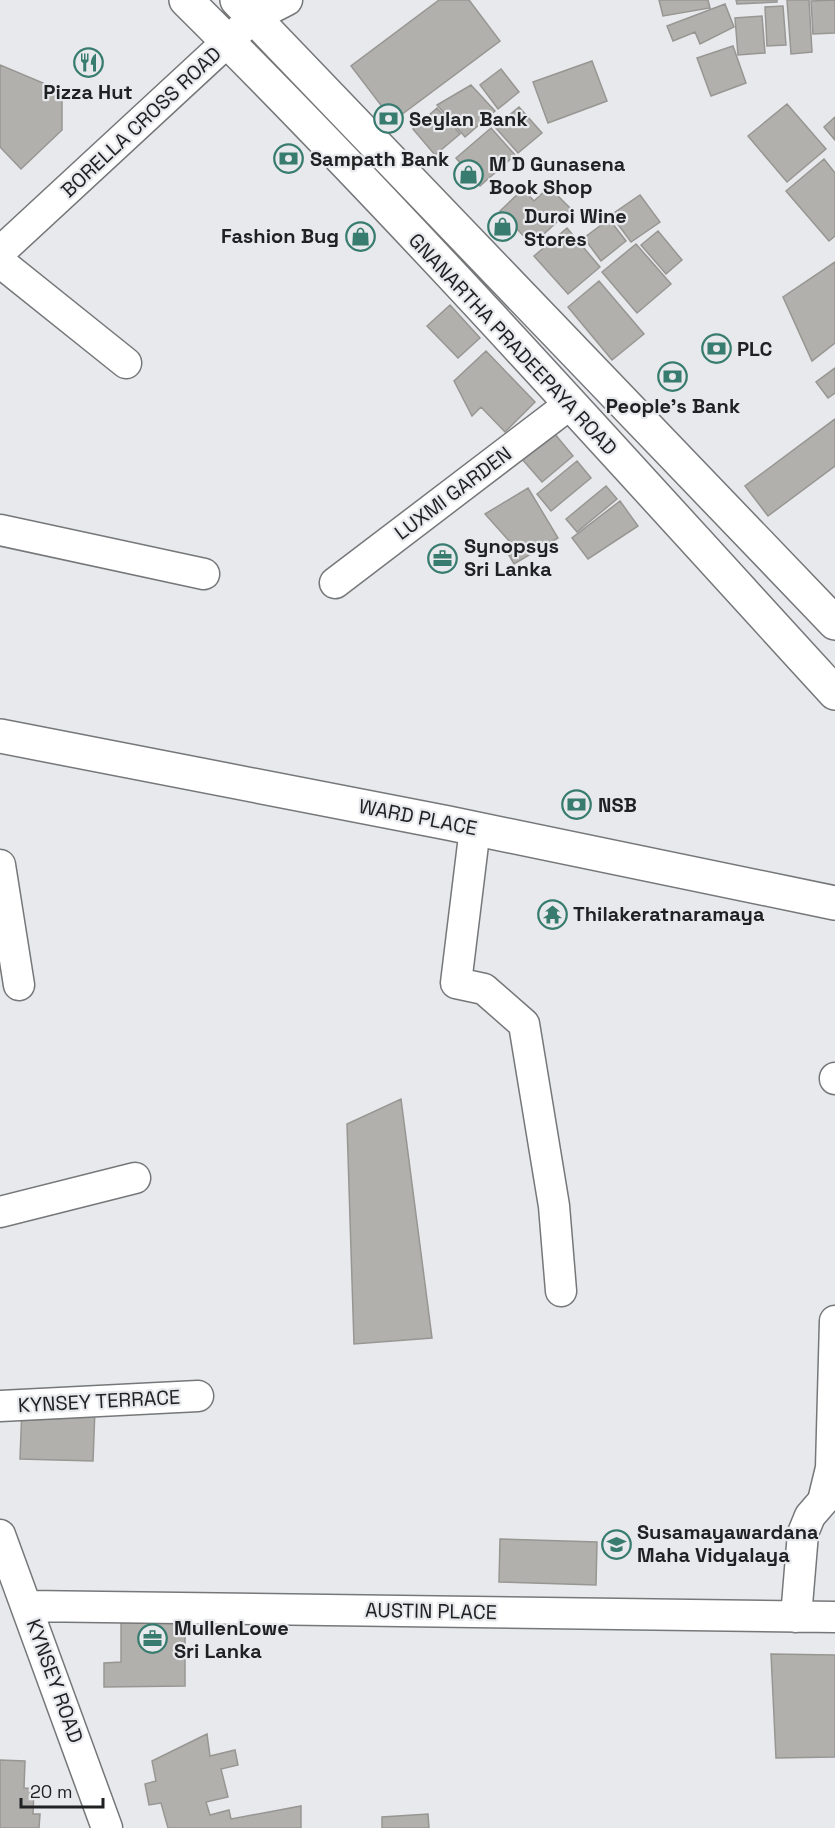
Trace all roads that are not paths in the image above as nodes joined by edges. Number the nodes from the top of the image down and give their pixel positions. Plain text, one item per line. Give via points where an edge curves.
1 (186, 0) edge
2 (288, 0) edge
3 (246, 9) edge
4 (228, 41) junction
5 (0, 252) edge
6 (0, 262) edge
7 (126, 363) dead end
8 (570, 404) junction
9 (0, 530) edge
10 (204, 574) dead end
11 (335, 583) dead end
12 (835, 622) edge
13 (835, 693) edge
14 (0, 736) edge
15 (475, 828) junction
16 (0, 865) edge
17 (835, 903) edge
18 (19, 985) dead end
19 (135, 1178) dead end
20 (0, 1212) edge
21 (561, 1291) dead end
22 (835, 1321) edge
23 (198, 1396) dead end
24 (0, 1406) edge
25 (0, 1535) edge
26 (27, 1606) junction
27 (796, 1617) junction
28 (835, 1617) edge
29 (107, 1828) edge

1 - 4 main road, GNANARTHA PRADEEPAYA ROAD
2 - 3 street, BORELLA CROSS ROAD
3 - 4 street, BORELLA CROSS ROAD
3 - 12 main road, GNANARTHA PRADEEPAYA ROAD
4 - 5 street, BORELLA CROSS ROAD
4 - 8 main road, GNANARTHA PRADEEPAYA ROAD
6 - 7 street
8 - 11 street, LUXMI GARDEN
8 - 13 main road, GNANARTHA PRADEEPAYA ROAD
9 - 10 street
14 - 15 main road, WARD PLACE
15 - 17 main road, WARD PLACE
15 - 21 street via 456,983 484,989 524,1024 554,1206
16 - 18 street
19 - 20 street
22 - 27 street via 831,1468 823,1501 810,1516 803,1533
23 - 24 street, KYNSEY TERRACE
25 - 26 street, KYNSEY ROAD
26 - 27 street, AUSTIN PLACE
26 - 29 street, KYNSEY ROAD
27 - 28 street, AUSTIN PLACE

